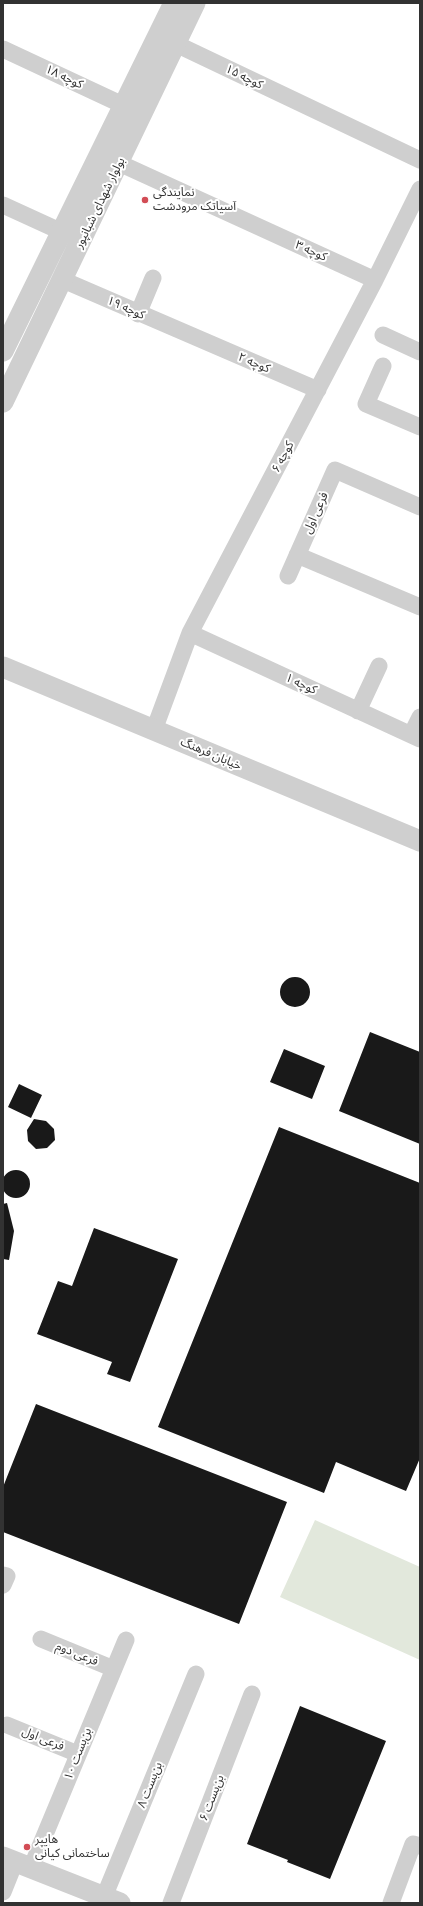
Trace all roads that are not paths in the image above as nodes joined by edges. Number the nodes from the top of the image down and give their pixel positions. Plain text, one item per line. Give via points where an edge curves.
1 (174, 3) edge
2 (195, 3) edge
3 (176, 44) junction
4 (3, 49) edge
5 (125, 106) junction
6 (420, 160) edge
7 (119, 163) junction
8 (420, 188) edge
9 (84, 190) junction
10 (103, 198) junction
11 (3, 206) edge
12 (62, 232) junction
13 (153, 278) dead end
14 (63, 280) junction
15 (375, 280) junction
16 (138, 314) junction
17 (383, 335) dead end
18 (190, 336) joint
19 (3, 351) edge
20 (420, 352) edge
21 (383, 366) dead end
22 (318, 390) junction
23 (3, 402) edge
24 (420, 427) edge
25 (420, 507) edge
26 (297, 555) junction
27 (288, 576) dead end
28 (420, 607) edge
29 (190, 634) junction
30 (379, 666) dead end
31 (3, 667) edge
32 (358, 711) junction
33 (420, 717) edge
34 (154, 730) junction
35 (416, 737) edge
36 (420, 841) edge
37 (41, 1639) dead end
38 (126, 1640) dead end
39 (114, 1669) junction
40 (196, 1674) dead end
41 (252, 1694) dead end
42 (7, 1725) dead end
43 (78, 1754) junction
44 (420, 1846) edge
45 (17, 1862) edge
46 (3, 1892) edge
47 (112, 1900) edge
48 (171, 1903) edge
49 (391, 1903) edge

1 - 5 street, بولوار شهدای شبانپور
2 - 3 street, بولوار شهدای شبانپور
3 - 6 street, کوچه ۱۵
3 - 7 street, بولوار شهدای شبانپور
4 - 5 street, کوچه ۱۸
5 - 9 street, بولوار شهدای شبانپور
7 - 10 street, بولوار شهدای شبانپور
7 - 15 street, کوچه ۳
8 - 15 street, کوچه ۶
9 - 10 street
9 - 12 street, بولوار شهدای شبانپور
10 - 14 street, بولوار شهدای شبانپور
11 - 12 street
12 - 19 street, بولوار شهدای شبانپور
13 - 16 street
14 - 16 street, کوچه ۱۹
14 - 23 street, بولوار شهدای شبانپور
15 - 22 street, کوچه ۶
16 - 18 street, کوچه ۱۹
17 - 20 street
18 - 22 street, کوچه ۲
21 - 24 street via 366,404
22 - 29 street, کوچه ۶
25 - 26 street, فرعی اول via 335,470
26 - 27 street, فرعی اول
26 - 28 street
29 - 32 street, کوچه ۱
29 - 34 street, کوچه ۶
30 - 32 street
31 - 34 street, خیابان فرهنگ
32 - 35 street, کوچه ۱
33 - 35 street
34 - 36 street, خیابان فرهنگ
37 - 39 street, فرعی دوم
38 - 39 street, بن‌بست ۱۰
39 - 43 street, بن‌بست ۱۰
40 - 47 street, بن‌بست ۸
41 - 48 street, بن‌بست ۶
42 - 43 street, فرعی اول
43 - 45 street, بن‌بست ۱۰
44 - 49 street via 413,1844
45 - 46 street, بن‌بست ۱۰
45 - 47 street

